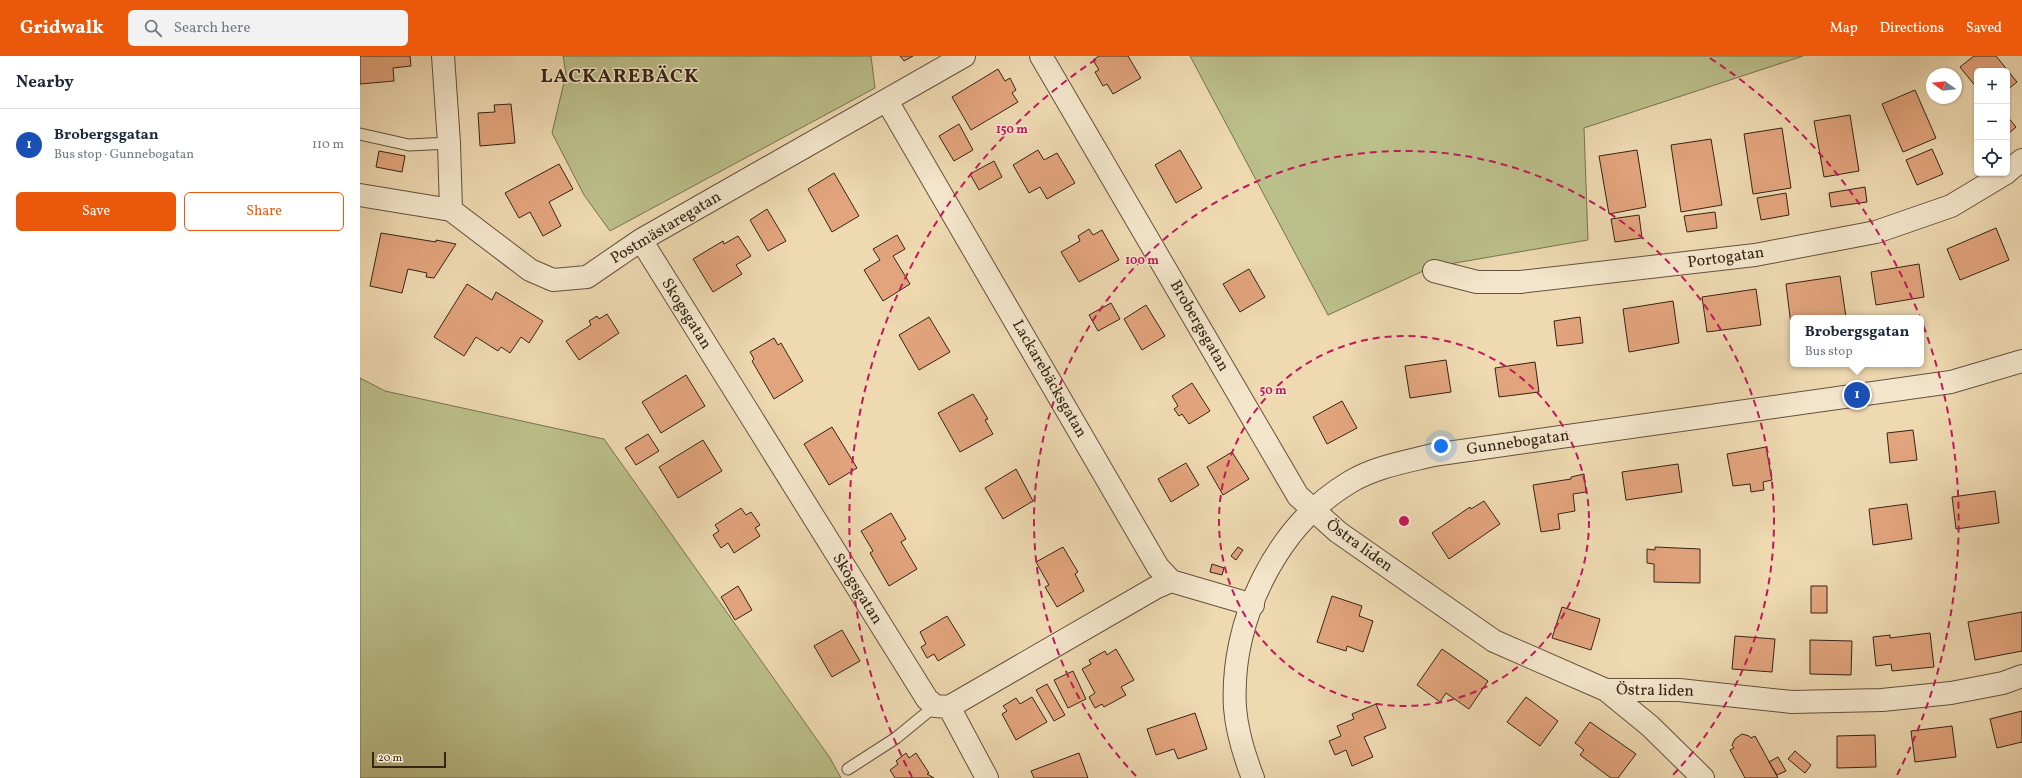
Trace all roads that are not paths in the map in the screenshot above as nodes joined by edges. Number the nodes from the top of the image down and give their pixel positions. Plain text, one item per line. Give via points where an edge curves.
1 (443, 56) edge
2 (964, 56) edge
3 (1041, 56) edge
4 (887, 101) junction
5 (360, 134) edge
6 (449, 143) junction
7 (2022, 160) edge
8 (2010, 170) edge
9 (2002, 176) edge
10 (360, 195) edge
11 (450, 210) junction
12 (641, 240) junction
13 (1434, 271) dead end
14 (2022, 360) edge
15 (1313, 510) junction
16 (1171, 581) junction
17 (1253, 605) junction
18 (2022, 676) edge
19 (1606, 690) junction
20 (942, 707) junction
21 (848, 769) dead end
22 (987, 778) edge
23 (1253, 778) edge
24 (1703, 778) edge

1 - 6 street
2 - 4 street, Postmästaregatan
3 - 15 street, Brobergsgatan via 1298,496
4 - 12 street, Postmästaregatan
4 - 16 street, Lackarebäcksgatan via 1158,567
5 - 6 lane via 409,145
6 - 11 street
7 - 8 street, Portogatan
9 - 13 street, Portogatan via 1950,206 1876,232 1755,256 1520,282 1477,282
10 - 11 street, Postmästaregatan
11 - 12 street, Postmästaregatan via 530,270 553,280 587,277
12 - 20 street, Skogsgatan via 927,699
14 - 15 street, Gunnebogatan via 1951,382 1433,455 1370,472 1349,483
15 - 17 street, Gunnebogatan via 1284,545 1270,567
15 - 19 street, Östra liden via 1338,532 1494,641
16 - 17 street
16 - 20 street
17 - 23 street, Gunnebogatan via 1240,647 1235,689 1238,729
18 - 19 street, Östra liden via 2003,683 1951,693 1882,700 1792,702 1679,690
19 - 24 street via 1650,726
20 - 21 lane
20 - 22 street, Skogsgatan

